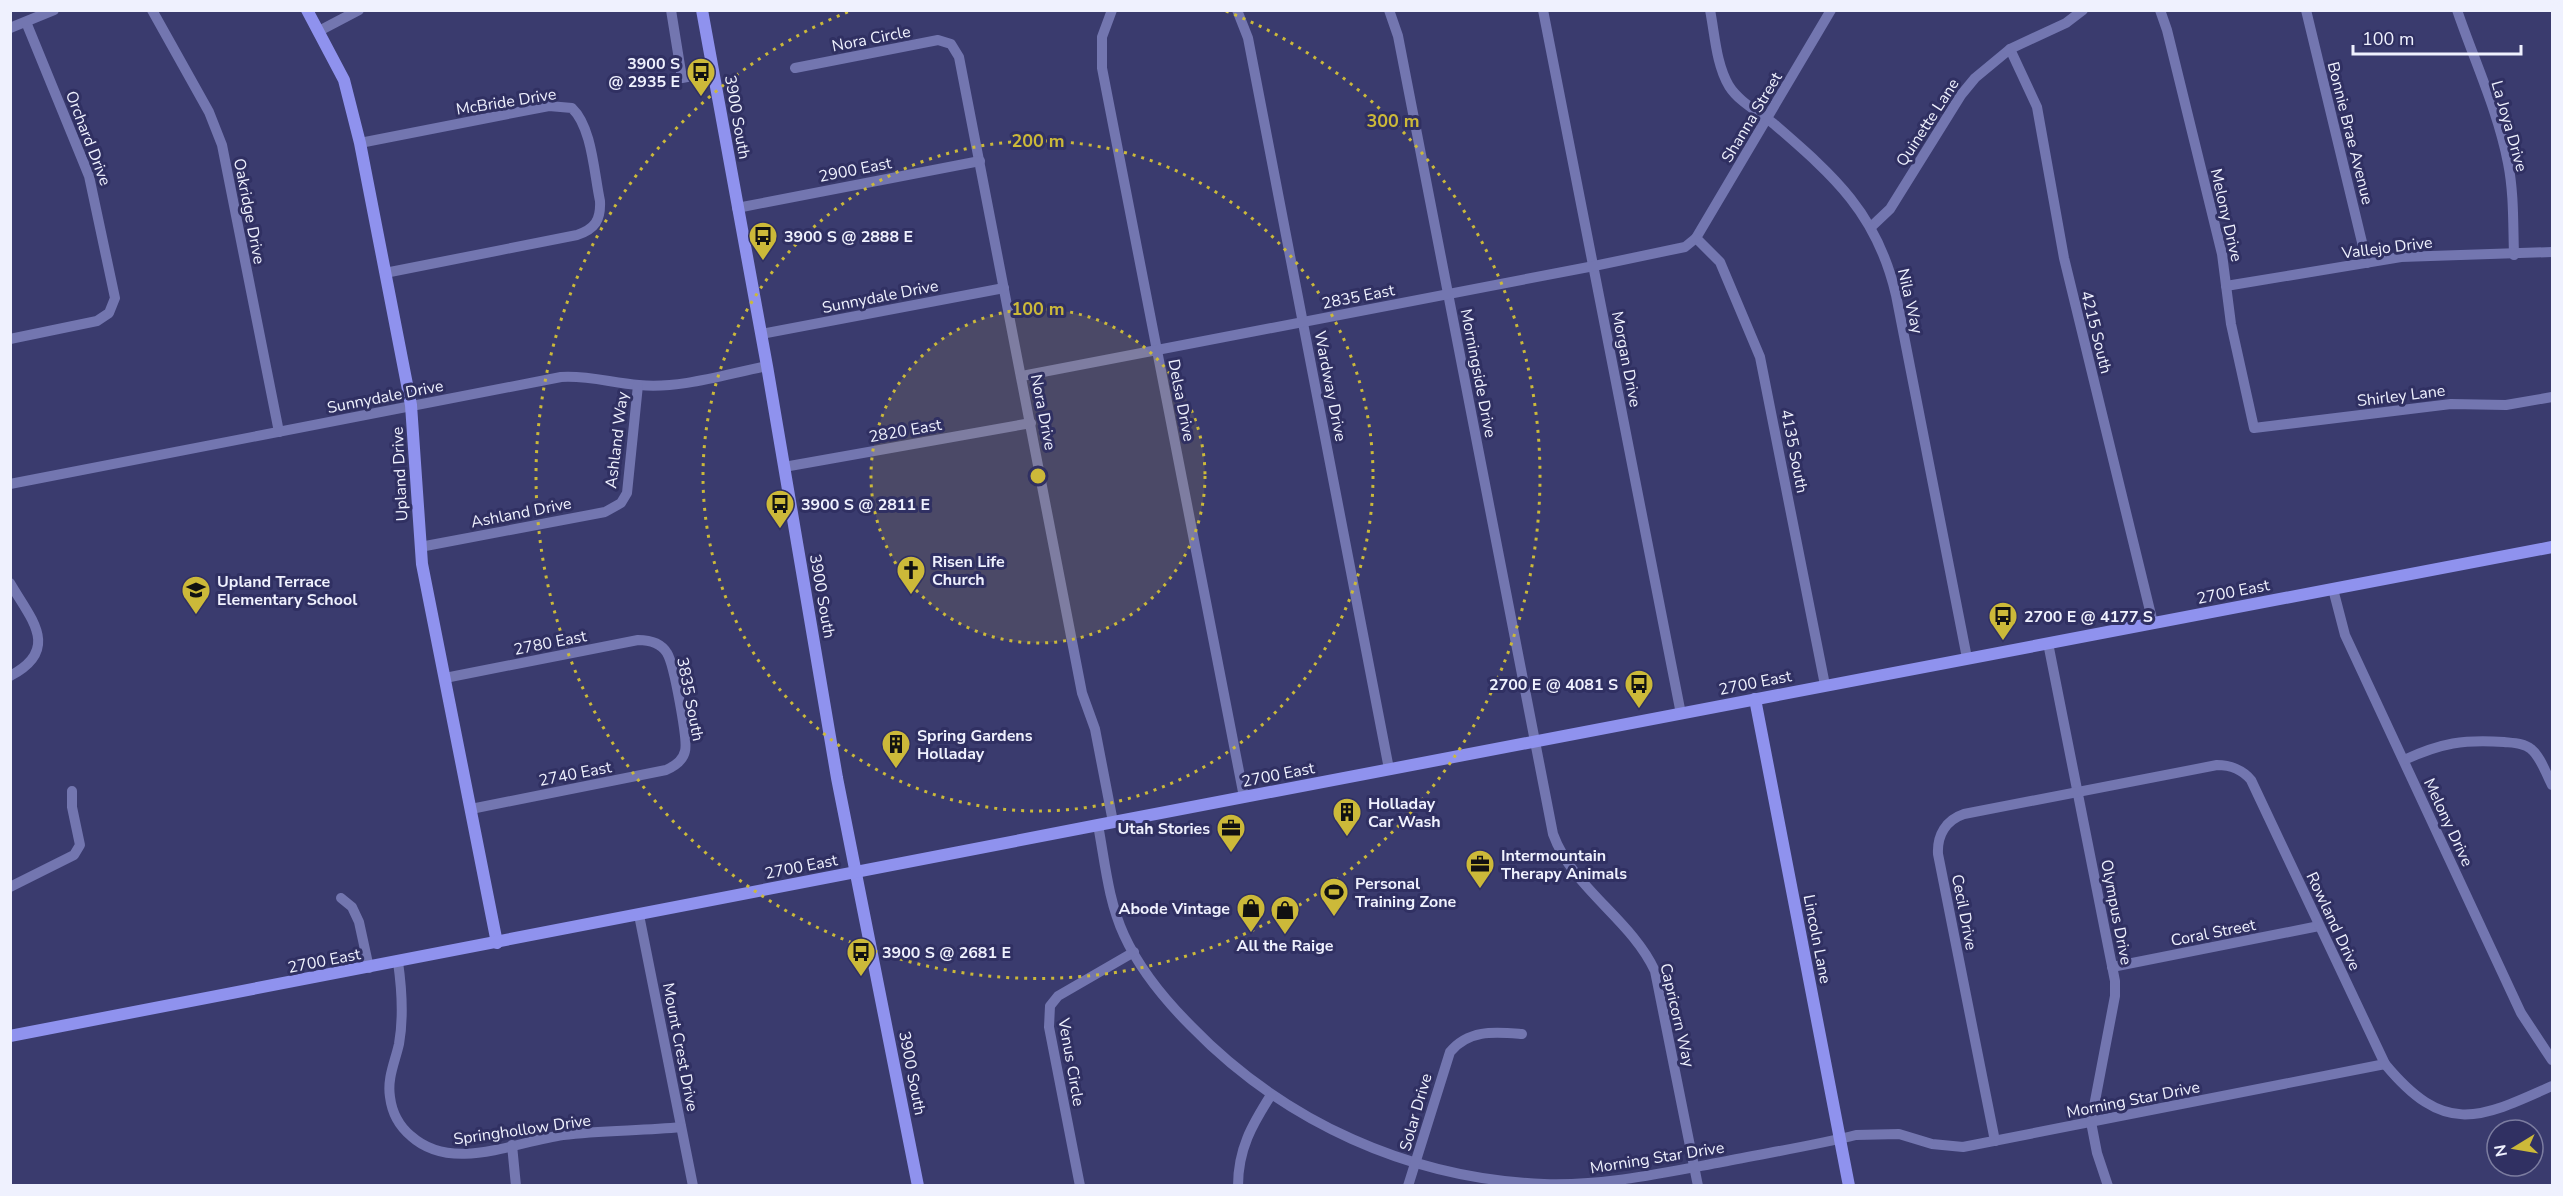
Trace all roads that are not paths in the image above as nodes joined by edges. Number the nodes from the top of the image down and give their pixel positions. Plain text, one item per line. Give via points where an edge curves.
1 (54, 10) edge
2 (152, 10) edge
3 (307, 10) edge
4 (359, 10) edge
5 (672, 10) edge
6 (702, 10) edge
7 (1112, 10) edge
8 (1237, 10) edge
9 (1389, 10) edge
10 (1544, 10) edge
11 (1710, 10) edge
12 (1831, 10) edge
13 (2083, 10) edge
14 (2160, 10) edge
15 (2306, 10) edge
16 (2461, 11) edge
17 (26, 22) junction
18 (10, 28) edge
19 (318, 31) junction
20 (951, 44) joint
21 (2010, 50) junction
22 (795, 68) dead end
23 (713, 72) junction
24 (1767, 119) junction
25 (360, 143) junction
26 (980, 161) junction
27 (737, 208) junction
28 (1871, 227) junction
29 (1696, 238) junction
30 (2553, 252) edge
31 (2514, 255) junction
32 (2367, 263) junction
33 (1594, 266) junction
34 (385, 273) junction
35 (2226, 286) junction
36 (1004, 288) junction
37 (1448, 295) junction
38 (1303, 322) junction
39 (761, 334) junction
40 (10, 339) edge
41 (1157, 349) junction
42 (767, 366) junction
43 (1022, 376) junction
44 (638, 385) junction
45 (2553, 397) edge
46 (411, 405) junction
47 (1031, 423) junction
48 (2254, 428) joint
49 (279, 432) junction
50 (784, 467) junction
51 (10, 484) edge
52 (624, 499) joint
53 (2553, 547) edge
54 (420, 548) junction
55 (10, 583) edge
56 (2333, 589) junction
57 (2152, 623) junction
58 (2048, 643) junction
59 (661, 646) joint
60 (1967, 658) junction
61 (10, 676) edge
62 (445, 678) junction
63 (1825, 685) junction
64 (1755, 699) junction
65 (1681, 714) junction
66 (1535, 741) junction
67 (682, 758) joint
68 (2404, 760) junction
69 (1389, 770) junction
70 (2553, 785) edge
71 (72, 791) dead end
72 (2078, 791) junction
73 (1244, 797) junction
74 (471, 809) junction
75 (1113, 822) junction
76 (1098, 825) junction
77 (857, 872) junction
78 (10, 887) edge
79 (341, 898) dead end
80 (639, 915) junction
81 (2319, 926) junction
82 (497, 943) junction
83 (1134, 952) junction
84 (398, 962) junction
85 (2112, 967) junction
86 (369, 968) junction
87 (1522, 1034) dead end
88 (10, 1036) edge
89 (2548, 1042) edge
90 (2553, 1060) edge
91 (2385, 1064) junction
92 (2553, 1086) edge
93 (1271, 1095) junction
94 (2091, 1122) junction
95 (681, 1127) junction
96 (1840, 1139) junction
97 (1995, 1141) junction
98 (512, 1145) junction
99 (1415, 1164) junction
100 (1694, 1167) junction
101 (516, 1185) edge
102 (693, 1185) edge
103 (918, 1185) edge
104 (1080, 1185) edge
105 (1238, 1185) edge
106 (1408, 1185) edge
107 (1698, 1185) edge
108 (1849, 1185) edge
109 (2108, 1185) edge

1 - 17 street
2 - 49 street, Oakridge Drive via 219,137
3 - 19 street, Upland Drive
4 - 19 street
5 - 23 street via 681,78
6 - 23 street, 3900 South
7 - 41 street, Delsa Drive via 1101,37 1101,58
8 - 38 street, Wardway Drive via 1248,38
9 - 37 street, Morningside Drive via 1398,36
10 - 33 street, Morgan Drive
11 - 24 street, Nila Way via 1727,82 1739,98
12 - 24 street, Shanna Street
13 - 21 street, Quinette Lane via 2066,23
14 - 35 street, Melony Drive via 2219,243
15 - 32 street, Bonnie Brae Avenue
16 - 31 street, La Joya Drive via 2507,162
17 - 18 street
17 - 40 street, Orchard Drive via 90,176 114,305 97,321
19 - 25 street, Upland Drive via 344,80
20 - 22 street, Nora Circle via 934,40
20 - 26 street, Nora Drive via 960,62
21 - 28 street, Quinette Lane via 1967,86 1893,204
21 - 57 street, 4215 South via 2037,107 2064,258
23 - 27 street, 3900 South
24 - 28 street, Nila Way via 1836,180
24 - 29 street, Shanna Street
25 - 34 street, Upland Drive
25 - 34 street, McBride Drive via 549,106 572,108 585,128 600,201 597,224 577,235
26 - 27 street, 2900 East
26 - 36 street, Nora Drive
27 - 39 street, 3900 South
28 - 60 street, Nila Way via 1894,284
29 - 33 street, 2835 East via 1679,249
29 - 63 street, 4135 South via 1720,262 1760,357
30 - 31 street, Vallejo Drive
31 - 32 street, Vallejo Drive via 2413,256
32 - 35 street, Vallejo Drive
33 - 37 street, 2835 East
33 - 65 street, Morgan Drive
34 - 46 street, Upland Drive
35 - 48 street, Melony Drive
36 - 39 street, Sunnydale Drive
36 - 43 street, Nora Drive
37 - 38 street, 2835 East
37 - 66 street, Morningside Drive
38 - 41 street, 2835 East
38 - 69 street, Wardway Drive
39 - 42 street, 3900 South
41 - 43 street, 2835 East
41 - 73 street, Delsa Drive
42 - 44 street, Sunnydale Drive via 690,381
42 - 50 street, 3900 South
43 - 47 street, Nora Drive
44 - 46 street, Sunnydale Drive via 561,377
44 - 52 street, Ashland Way
45 - 48 street, Shirley Lane via 2506,405 2451,404
46 - 49 street, Sunnydale Drive
46 - 54 street, Upland Drive
47 - 50 street, 2820 East
47 - 75 street, Nora Drive via 1082,693 1095,729
49 - 51 street, Sunnydale Drive
50 - 77 street, 3900 South via 837,778
52 - 54 street, Ashland Drive via 605,512
53 - 56 street, 2700 East
54 - 62 street, Upland Drive
55 - 61 street via 40,638 31,660
56 - 57 street, 2700 East
56 - 68 street, Melony Drive via 2345,635
57 - 58 street, 2700 East
58 - 60 street, 2700 East
58 - 72 street, Olympus Drive
59 - 62 street, 2780 East via 638,640
59 - 67 street, 3835 South via 671,662 686,738
60 - 63 street, 2700 East
62 - 74 street, Upland Drive
63 - 64 street, 2700 East
64 - 65 street, 2700 East
64 - 96 street, Lincoln Lane
65 - 66 street, 2700 East
66 - 69 street, 2700 East
66 - 100 street, Capricorn Way via 1553,834 1561,852 1638,942 1655,971
67 - 74 street, 2740 East via 666,770
68 - 70 street via 2460,741 2521,744 2535,753
68 - 89 street, Melony Drive via 2521,1013
69 - 73 street, 2700 East
71 - 78 street via 80,845 74,855
72 - 81 street, Rowland Drive via 2217,765 2246,774
72 - 85 street, Olympus Drive
72 - 97 street, Cecil Drive via 1958,816 1945,826 1940,837 1938,854
73 - 75 street, 2700 East
74 - 82 street, Upland Drive
75 - 76 street, 2700 East
76 - 77 street, 2700 East
76 - 83 street, Morning Star Drive via 1113,904
77 - 80 street, 2700 East
77 - 103 street, 3900 South
79 - 86 street via 352,907 359,922
80 - 82 street, 2700 East
80 - 95 street, Mount Crest Drive
81 - 85 street, Coral Street
81 - 91 street, Rowland Drive
82 - 84 street, 2700 East
83 - 93 street, Morning Star Drive via 1184,1019 1217,1052
83 - 104 street, Venus Circle via 1063,991 1050,1006 1049,1027
84 - 86 street, 2700 East
84 - 98 street, Springhollow Drive via 403,1013 389,1095 396,1118 419,1143 437,1152 463,1155
85 - 94 street, Olympus Drive via 2115,996
86 - 88 street, 2700 East
87 - 99 street, Solar Drive via 1478,1034 1454,1048 1446,1060
89 - 90 street, Melony Drive
91 - 92 street, Rowland Drive via 2399,1081 2433,1108 2461,1115 2492,1112
91 - 94 street, Morning Star Drive
93 - 99 street, Morning Star Drive via 1353,1141
93 - 105 street via 1246,1136
94 - 97 street, Morning Star Drive
94 - 109 street, Olympus Drive
95 - 98 street, Springhollow Drive via 563,1135
95 - 102 street, Mount Crest Drive
96 - 97 street, Morning Star Drive via 1889,1132 1952,1147
96 - 100 street, Morning Star Drive
96 - 108 street, Lincoln Lane
98 - 101 street
99 - 100 street, Morning Star Drive via 1482,1178 1545,1184 1617,1180
99 - 106 street, Solar Drive
100 - 107 street, Capricorn Way

